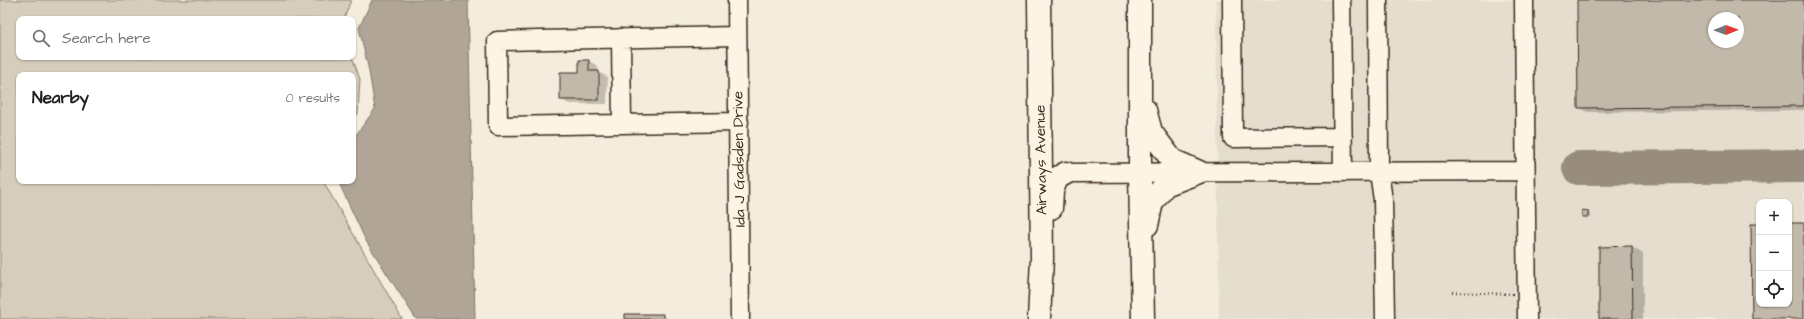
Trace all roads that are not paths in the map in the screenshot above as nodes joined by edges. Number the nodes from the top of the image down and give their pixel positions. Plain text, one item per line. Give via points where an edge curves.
1 (737, 0) edge
2 (1039, 0) edge
3 (1140, 0) edge
4 (1232, 0) edge
5 (1341, 0) edge
6 (1378, 0) edge
7 (1524, 0) edge
8 (736, 36) junction
9 (621, 38) junction
10 (1141, 99) junction
11 (739, 122) junction
12 (622, 124) junction
13 (1040, 129) junction
14 (1343, 137) junction
15 (1525, 171) junction
16 (1199, 172) junction
17 (1343, 172) junction
18 (1379, 172) junction
19 (1066, 173) junction
20 (1140, 173) junction
21 (1142, 248) junction
22 (1042, 258) junction
23 (740, 319) edge
24 (1039, 319) edge
25 (1142, 319) edge
26 (1385, 319) edge
27 (1527, 319) edge

1 - 8 street, Ida J Gadsden Drive
2 - 13 main road, Airways Avenue
3 - 10 main road
4 - 14 street via 1233,138
5 - 14 street
6 - 18 street
7 - 15 street
8 - 9 street
8 - 11 street, Ida J Gadsden Drive
9 - 12 street
9 - 12 street via 497,41 498,126
10 - 16 main road via 1152,132 1172,160
10 - 20 main road
11 - 12 street
11 - 23 street, Ida J Gadsden Drive
13 - 19 main road via 1051,160 1059,170
13 - 22 main road, Airways Avenue
14 - 17 street
15 - 18 street
15 - 27 street
16 - 17 street
16 - 20 street
16 - 21 main road via 1165,186 1152,202
17 - 18 street
18 - 26 street via 1383,200
19 - 20 street
19 - 22 main road via 1056,178 1052,191 1051,228
20 - 21 main road
21 - 25 main road
22 - 24 main road, Airways Avenue

